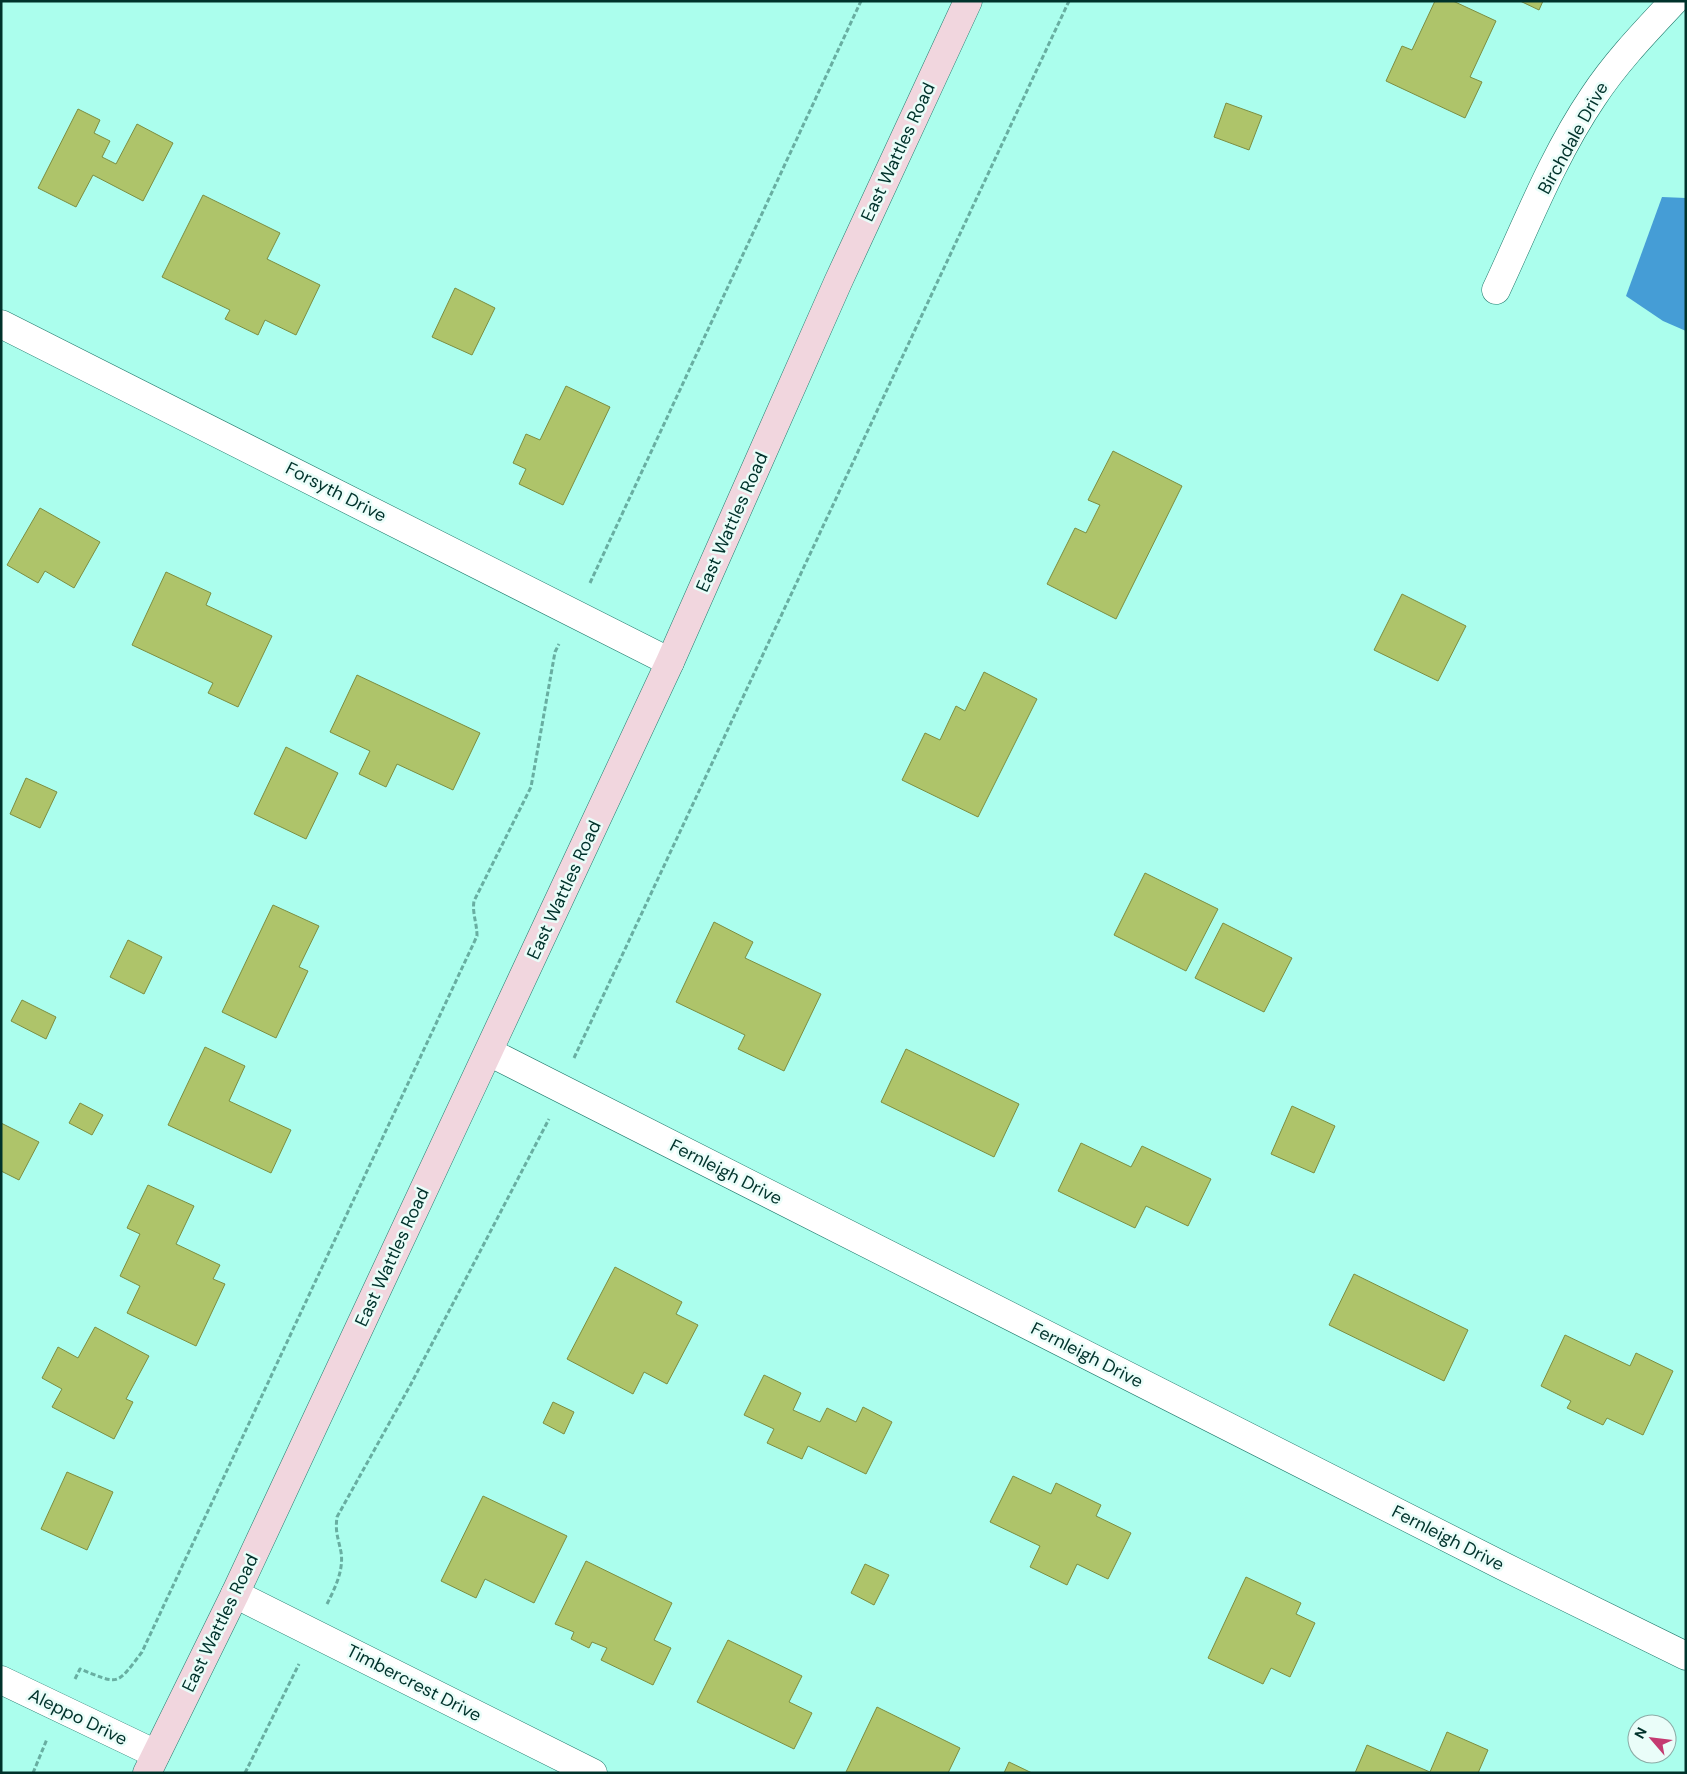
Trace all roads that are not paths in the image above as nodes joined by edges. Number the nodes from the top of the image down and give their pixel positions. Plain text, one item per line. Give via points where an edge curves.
1 (968, 1) edge
2 (1674, 1) edge
3 (1496, 290) dead end
4 (1, 324) edge
5 (670, 662) junction
6 (489, 1052) junction
7 (235, 1594) junction
8 (1686, 1656) edge
9 (1, 1680) edge
10 (151, 1764) edge
11 (593, 1773) edge

1 - 5 main road, East Wattles Road via 834,291
2 - 3 street, Birchdale Drive via 1623,56 1592,98 1564,147
4 - 5 street, Forsyth Drive
5 - 6 main road, East Wattles Road
6 - 7 main road, East Wattles Road
6 - 8 street, Fernleigh Drive via 1494,1562
7 - 10 main road, East Wattles Road
7 - 11 street, Timbercrest Drive
9 - 10 street, Aleppo Drive

